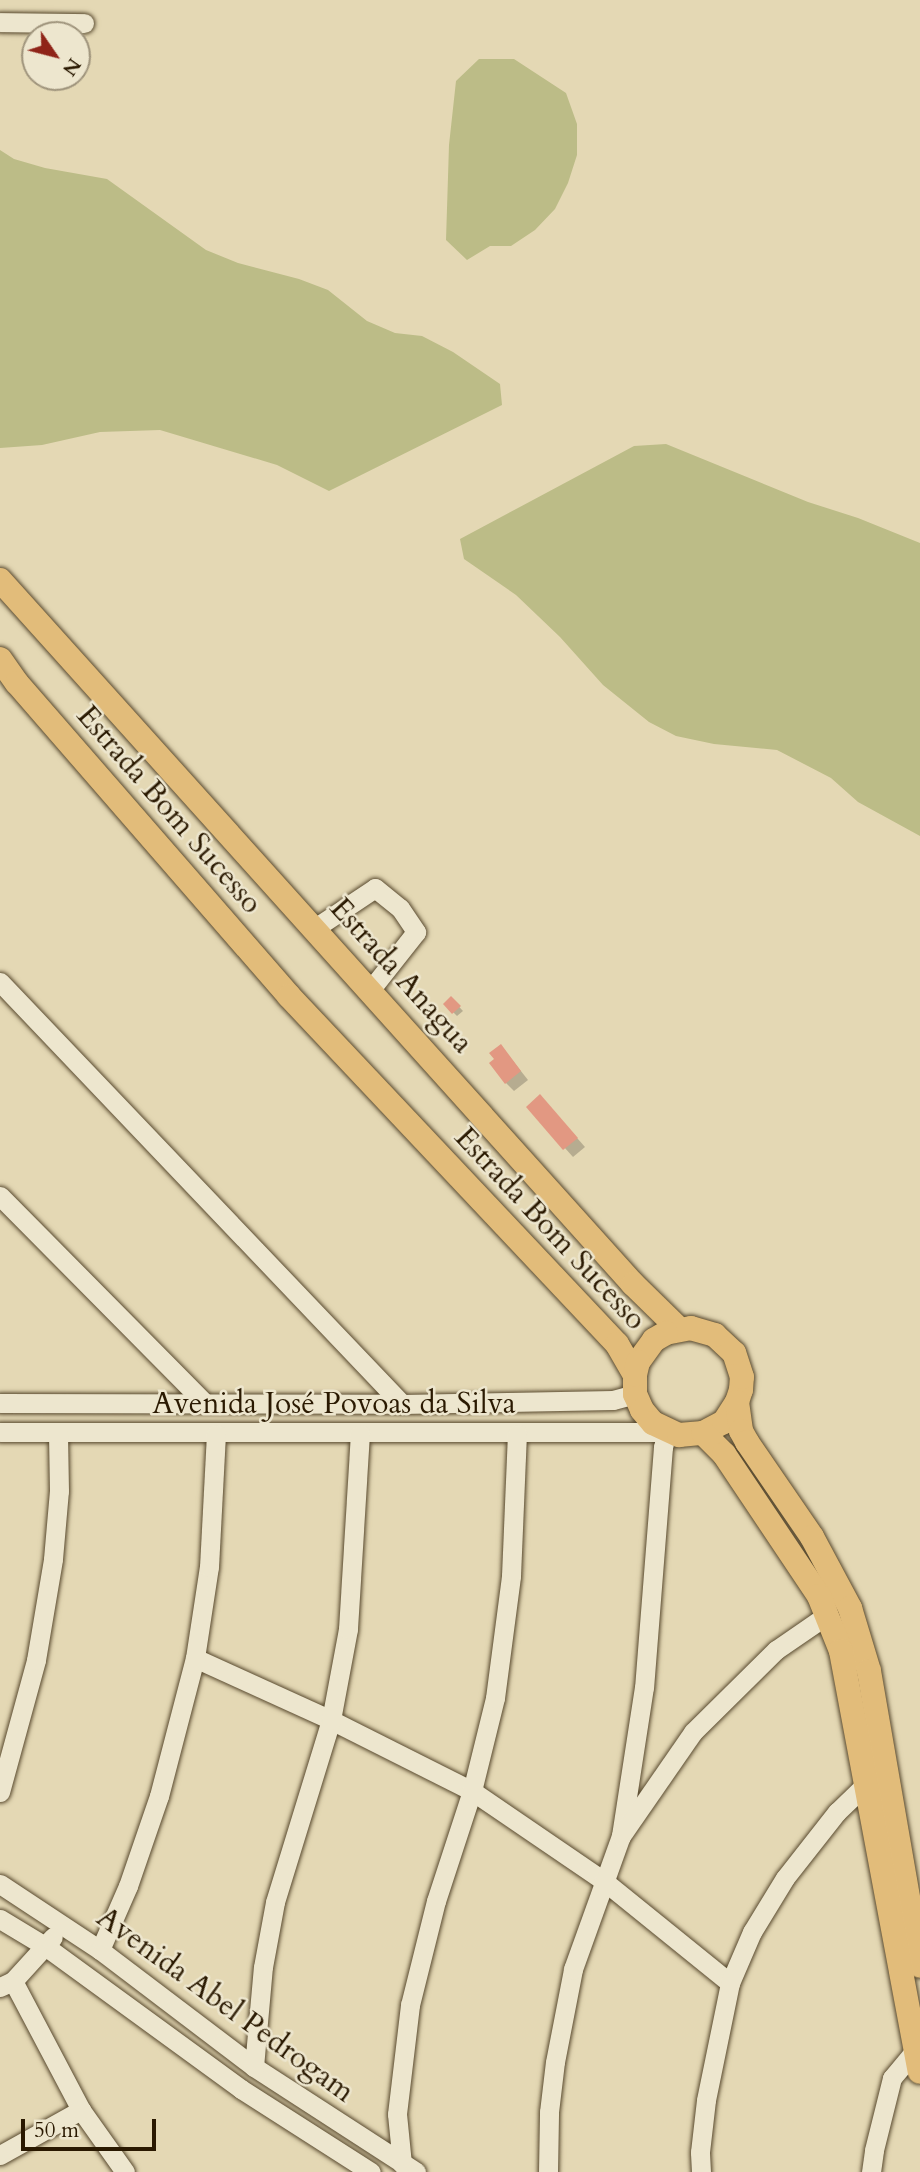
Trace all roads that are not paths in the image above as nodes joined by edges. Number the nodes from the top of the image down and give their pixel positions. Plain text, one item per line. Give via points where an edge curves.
1 (0, 22) edge
2 (21, 22) edge
3 (0, 580) edge
4 (0, 659) edge
5 (315, 928) junction
6 (0, 982) edge
7 (371, 989) junction
8 (0, 1196) edge
9 (679, 1329) junction
10 (635, 1385) junction
11 (737, 1402) junction
12 (0, 1403) edge
13 (205, 1403) junction
14 (402, 1404) junction
15 (0, 1432) edge
16 (58, 1432) junction
17 (667, 1432) junction
18 (703, 1433) junction
19 (216, 1434) junction
20 (360, 1434) junction
21 (517, 1434) junction
22 (769, 1497) junction
23 (827, 1615) junction
24 (195, 1658) junction
25 (331, 1720) junction
26 (867, 1783) junction
27 (472, 1791) junction
28 (0, 1792) edge
29 (621, 1836) junction
30 (604, 1881) junction
31 (0, 1884) edge
32 (0, 1919) edge
33 (64, 1927) junction
34 (45, 1946) junction
35 (100, 1950) junction
36 (920, 1966) edge
37 (730, 1983) junction
38 (7, 1984) edge
39 (170, 2003) junction
40 (151, 2024) junction
41 (918, 2058) edge
42 (254, 2067) junction
43 (81, 2110) junction
44 (334, 2121) junction
45 (320, 2142) junction
46 (0, 2155) edge
47 (409, 2168) edge
48 (125, 2172) edge
49 (371, 2172) edge
50 (548, 2172) edge
51 (701, 2172) edge
52 (871, 2172) edge

1 - 2 street
3 - 5 main road, Estrada Anagua
4 - 10 main road, Estrada Bom Sucesso via 289,996 617,1344
5 - 7 main road, Estrada Anagua
5 - 7 street via 375,888 400,908 416,932
6 - 14 street
7 - 9 main road, Estrada Anagua
8 - 13 street
9 - 10 main road via 654,1340 638,1362
9 - 11 main road via 716,1335 734,1353 742,1377
10 - 14 street, Avenida José Povoas da Silva via 612,1400
10 - 17 main road, Estrada Bom Sucesso via 647,1416
11 - 18 main road via 724,1422
11 - 22 main road via 741,1431
12 - 13 street, Avenida José Povoas da Silva
13 - 14 street, Avenida José Povoas da Silva
15 - 16 street, Avenida José Povoas da Silva
16 - 19 street, Avenida José Povoas da Silva
16 - 28 street via 53,1559 36,1660
17 - 18 main road
17 - 21 street, Avenida José Povoas da Silva
17 - 29 street via 644,1687
18 - 22 main road
19 - 20 street, Avenida José Povoas da Silva
19 - 24 street via 209,1567
20 - 21 street, Avenida José Povoas da Silva
20 - 25 street via 348,1629
21 - 27 street via 511,1576 495,1698
22 - 23 main road
22 - 36 main road via 831,1568 860,1637
23 - 26 main road via 848,1681
23 - 29 street via 776,1650 693,1732
24 - 25 street
24 - 35 street via 159,1796
25 - 27 street
25 - 42 street via 275,1902 263,1967
26 - 37 street via 837,1812 785,1878 752,1932
26 - 41 main road
27 - 30 street
27 - 47 street via 436,1901 410,2005 397,2113
29 - 30 street
30 - 37 street
30 - 50 street via 573,1969 555,2062
31 - 33 street, Avenida Abel Pedrogam
32 - 34 street, Avenida Abel Pedrogam
33 - 34 street
33 - 35 street, Avenida Abel Pedrogam
34 - 38 street
34 - 40 street, Avenida Abel Pedrogam
35 - 39 street, Avenida Abel Pedrogam
37 - 51 street via 706,2100
38 - 43 street
39 - 40 street
39 - 42 street, Avenida Abel Pedrogam
40 - 45 street, Avenida Abel Pedrogam
41 - 52 street via 892,2078
42 - 44 street, Avenida Abel Pedrogam
43 - 46 street
43 - 48 street
44 - 45 street via 331,2134
44 - 47 street, Avenida Abel Pedrogam
45 - 49 street, Avenida Abel Pedrogam

